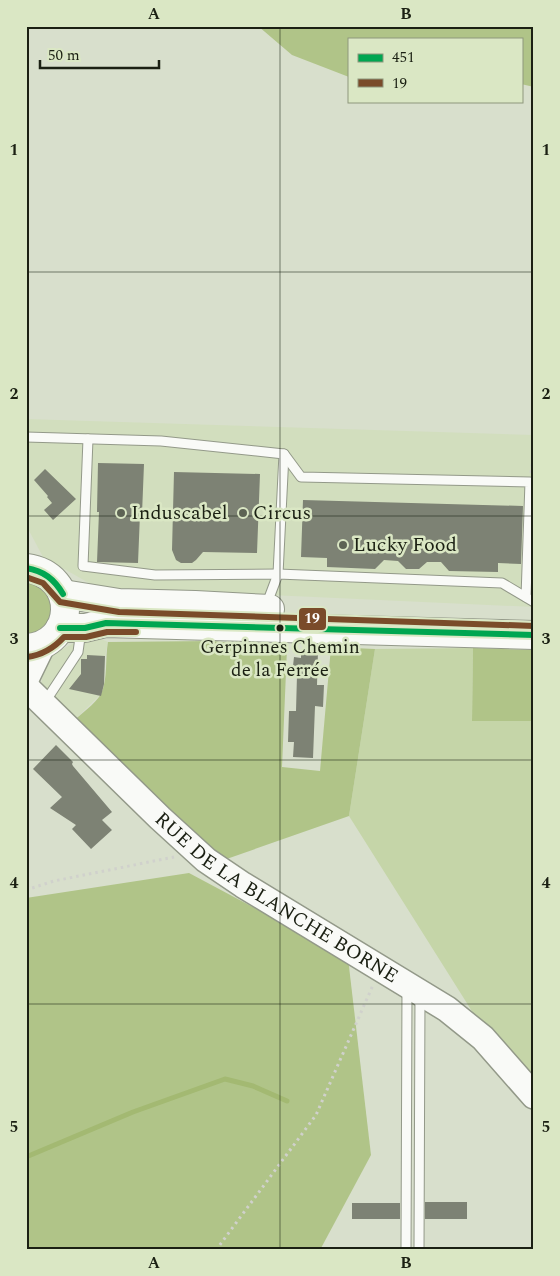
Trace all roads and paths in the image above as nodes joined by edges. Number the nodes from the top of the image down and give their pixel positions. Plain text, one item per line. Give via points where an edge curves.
1 (26, 437) edge
2 (88, 439) junction
3 (284, 454) junction
4 (26, 568) edge
5 (278, 574) junction
6 (63, 594) junction
7 (531, 605) edge
8 (265, 609) junction
9 (534, 636) edge
10 (58, 640) edge
11 (26, 679) edge
12 (26, 687) edge
13 (44, 704) junction
14 (196, 852) junction
15 (26, 890) edge
16 (381, 968) junction
17 (413, 988) junction
18 (534, 1096) edge
19 (216, 1250) edge
20 (406, 1250) edge
21 (419, 1250) edge

1 - 2 lane
2 - 3 lane via 161,441
2 - 5 lane via 83,566 155,575
3 - 5 lane
3 - 7 lane via 301,477 530,482
4 - 6 main road via 48,574
5 - 7 lane via 502,582
5 - 8 lane
6 - 8 main road via 119,603
6 - 10 main road via 64,617
7 - 8 main road
9 - 10 main road via 106,622
10 - 11 street
10 - 13 lane
12 - 13 street, RUE DE LA BLANCHE BORNE
13 - 14 street, RUE DE LA BLANCHE BORNE
14 - 15 path
14 - 16 street, RUE DE LA BLANCHE BORNE via 243,885
16 - 17 street, RUE DE LA BLANCHE BORNE
16 - 19 path via 316,1115
17 - 18 street, RUE DE LA BLANCHE BORNE via 447,1009 483,1038
17 - 20 lane
17 - 21 lane

